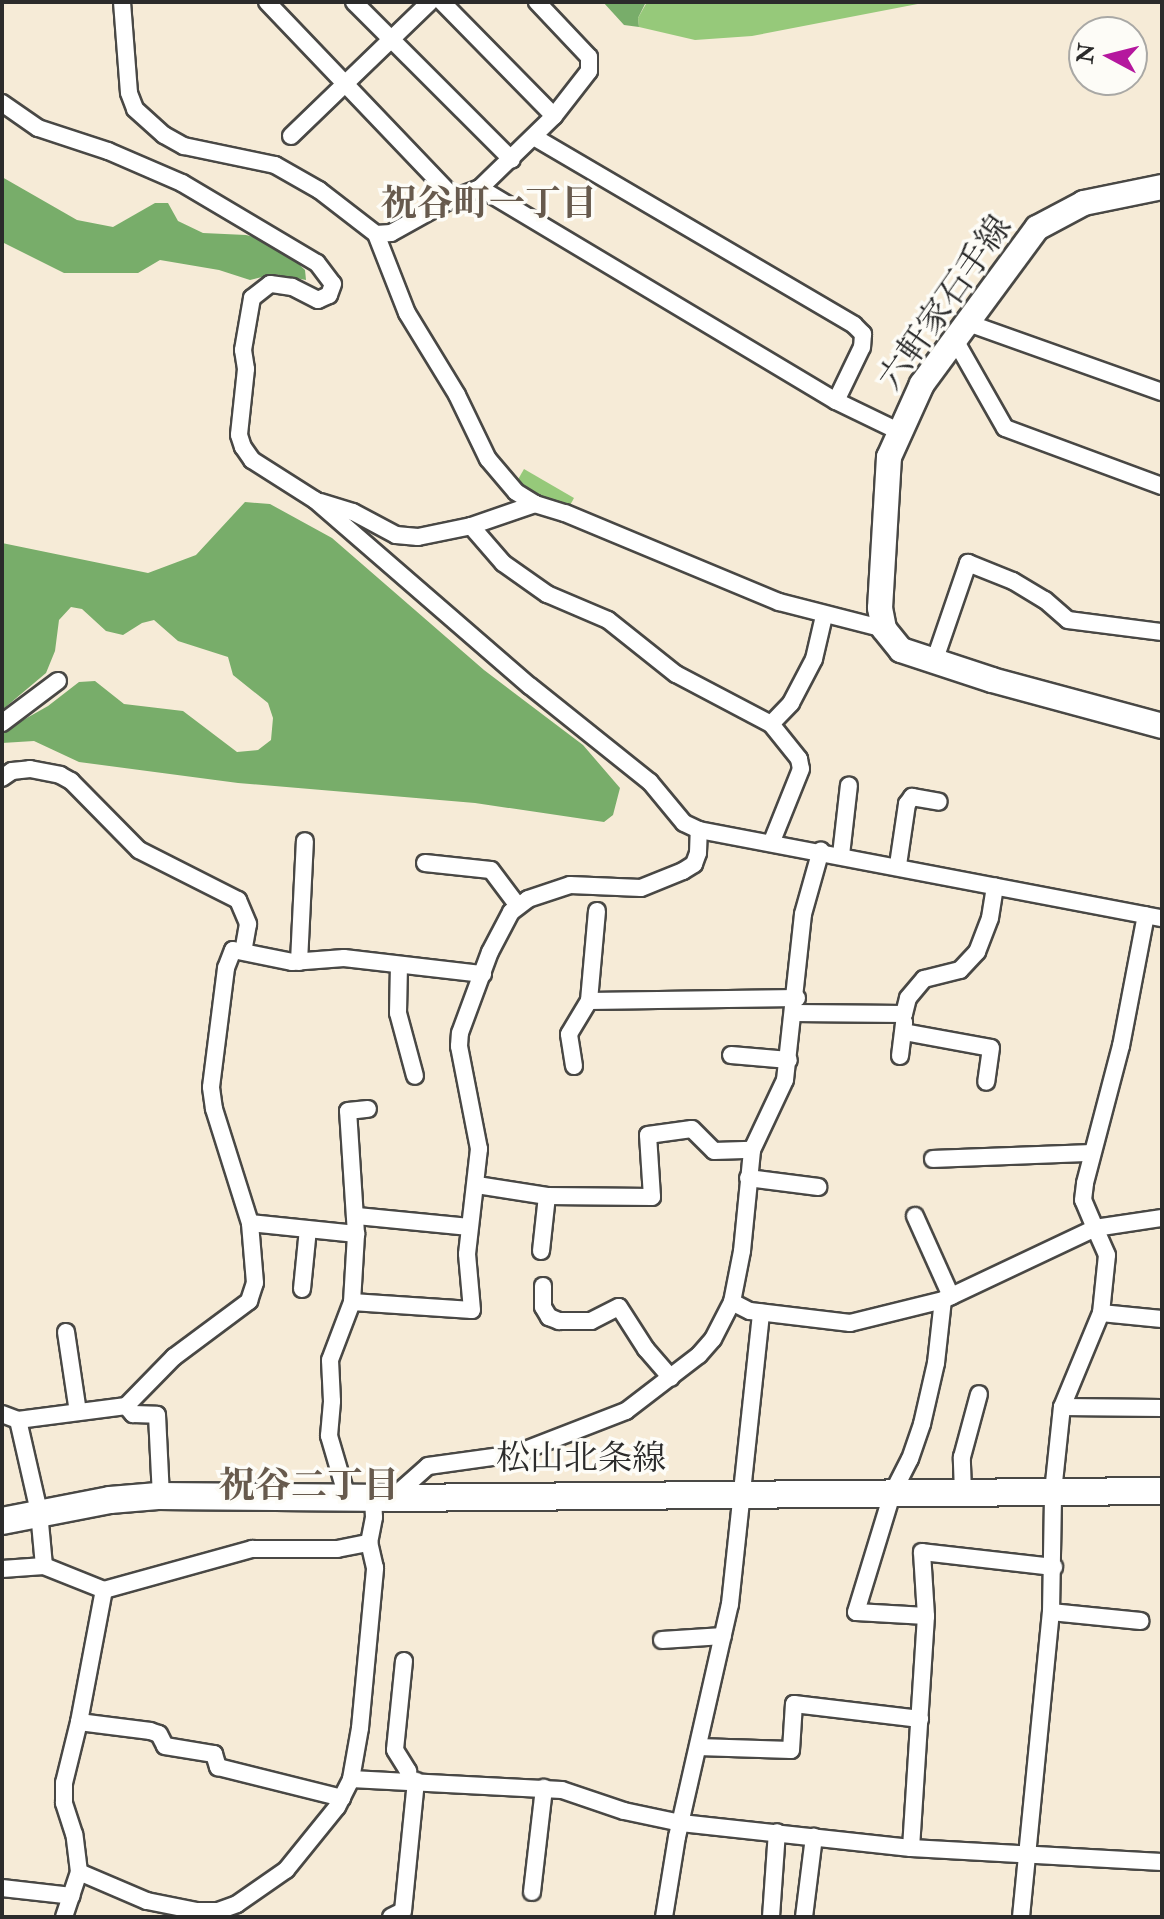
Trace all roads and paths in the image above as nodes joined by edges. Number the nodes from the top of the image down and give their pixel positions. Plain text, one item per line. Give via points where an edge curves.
1 (122, 2) edge
2 (267, 2) edge
3 (354, 2) edge
4 (430, 2) edge
5 (442, 2) edge
6 (537, 2) edge
7 (391, 39) junction
8 (345, 84) junction
9 (2, 103) edge
10 (554, 116) junction
11 (291, 136) dead end
12 (534, 137) junction
13 (512, 160) junction
14 (1162, 187) edge
15 (480, 188) junction
16 (454, 198) junction
17 (376, 234) junction
18 (962, 332) junction
19 (1162, 392) edge
20 (836, 401) junction
21 (898, 431) junction
22 (1162, 486) edge
23 (315, 500) junction
24 (535, 504) junction
25 (471, 526) junction
26 (824, 616) junction
27 (884, 629) junction
28 (1162, 632) edge
29 (934, 662) junction
30 (58, 681) dead end
31 (2, 723) edge
32 (771, 724) junction
33 (1162, 726) edge
34 (2, 778) edge
35 (849, 785) dead end
36 (939, 802) dead end
37 (699, 830) junction
38 (305, 841) dead end
39 (772, 841) junction
40 (821, 850) junction
41 (841, 855) junction
42 (425, 863) dead end
43 (898, 865) junction
44 (995, 886) junction
45 (518, 906) junction
46 (597, 911) dead end
47 (1154, 916) edge
48 (243, 951) junction
49 (299, 962) junction
50 (399, 965) junction
51 (483, 974) junction
52 (589, 1001) junction
53 (796, 1005) junction
54 (904, 1014) junction
55 (904, 1032) junction
56 (731, 1055) dead end
57 (900, 1056) dead end
58 (789, 1060) junction
59 (574, 1066) dead end
60 (415, 1076) dead end
61 (986, 1082) dead end
62 (368, 1109) dead end
63 (752, 1150) junction
64 (1091, 1153) junction
65 (933, 1159) dead end
66 (748, 1178) junction
67 (477, 1185) junction
68 (818, 1187) dead end
69 (547, 1196) junction
70 (357, 1216) junction
71 (915, 1216) dead end
72 (1162, 1218) edge
73 (250, 1223) junction
74 (469, 1227) junction
75 (1095, 1228) junction
76 (308, 1229) junction
77 (356, 1234) junction
78 (541, 1251) dead end
79 (543, 1286) dead end
80 (302, 1289) dead end
81 (947, 1298) junction
82 (352, 1302) junction
83 (732, 1302) junction
84 (761, 1313) junction
85 (1101, 1313) junction
86 (1162, 1319) edge
87 (66, 1332) dead end
88 (671, 1378) junction
89 (979, 1394) dead end
90 (126, 1406) junction
91 (1062, 1407) junction
92 (1162, 1408) edge
93 (78, 1412) junction
94 (10, 1417) edge
95 (1162, 1491) edge
96 (1053, 1492) junction
97 (963, 1493) junction
98 (745, 1494) junction
99 (892, 1494) junction
100 (161, 1496) junction
101 (371, 1498) junction
102 (39, 1512) junction
103 (2, 1521) edge
104 (369, 1543) junction
105 (44, 1566) junction
106 (1054, 1567) junction
107 (2, 1569) edge
108 (104, 1590) junction
109 (1051, 1612) junction
110 (926, 1616) junction
111 (1141, 1621) dead end
112 (723, 1636) junction
113 (662, 1640) dead end
114 (404, 1661) dead end
115 (920, 1719) junction
116 (79, 1722) junction
117 (698, 1747) junction
118 (351, 1779) junction
119 (413, 1781) junction
120 (544, 1788) junction
121 (342, 1798) junction
122 (681, 1823) junction
123 (777, 1832) junction
124 (814, 1837) junction
125 (911, 1848) junction
126 (1029, 1857) junction
127 (1162, 1862) edge
128 (79, 1872) junction
129 (2, 1888) edge
130 (532, 1892) dead end
131 (72, 1896) junction
132 (64, 1917) edge
133 (391, 1917) edge
134 (664, 1917) edge
135 (771, 1917) edge
136 (804, 1917) edge
137 (1021, 1917) edge

1 - 17 street via 129,93 148,122 184,146 275,165 319,190
2 - 8 street
3 - 7 street
4 - 7 street
5 - 10 street
6 - 10 street via 589,57 589,71
7 - 8 street
7 - 13 street
8 - 11 street
8 - 16 street
9 - 23 street via 38,128 108,151 210,198 289,244 328,275 333,284 329,295 318,300 279,284 260,290 252,298 243,350 243,447 252,460
10 - 12 street
12 - 13 street
12 - 20 street via 854,325 863,334 862,347
13 - 15 street
14 - 18 main road, 六軒家石手線 via 1084,203 1050,218 1024,242
15 - 16 street
15 - 20 street
16 - 17 street via 391,233
17 - 24 street via 407,313 488,459 516,492
18 - 19 street
18 - 21 main road, 六軒家石手線 via 922,384
18 - 22 street via 1005,428
20 - 21 street
21 - 27 main road, 六軒家石手線 via 885,481 880,608
23 - 25 street via 353,512 396,535 418,537
23 - 37 street via 650,782 684,823
24 - 25 street
24 - 26 street
25 - 32 street via 503,563 547,594 608,620 676,674
26 - 27 street
26 - 32 street via 802,684
27 - 29 main road via 901,650
28 - 29 street via 1068,620 1013,581 968,563
29 - 33 main road
30 - 31 street
32 - 39 street via 801,769
34 - 48 street via 30,769 60,775 139,850 238,900 248,924
35 - 41 street
36 - 43 street via 912,797 907,804
37 - 39 street
37 - 45 street via 694,864 683,871 641,888 570,885
38 - 49 street
39 - 40 street
40 - 41 street
40 - 53 street via 803,914
41 - 43 street
42 - 45 street via 491,870
43 - 44 street
44 - 47 street
44 - 54 street via 977,952 960,970 924,979 908,998
45 - 51 street via 500,931
46 - 52 street
47 - 64 street
48 - 49 street
48 - 73 street via 233,950 229,956 211,1087
49 - 50 street via 344,958
50 - 51 street
50 - 60 street via 398,1013
51 - 67 street via 463,1021 459,1046 478,1137
52 - 53 street
52 - 59 street via 569,1034
53 - 54 street
53 - 58 street
54 - 55 street
55 - 57 street
55 - 61 street via 991,1048
56 - 58 street
58 - 63 street
62 - 70 street via 348,1111
63 - 66 street
63 - 69 street via 714,1151 692,1129 648,1135 652,1197
64 - 65 street
64 - 75 street via 1083,1200
66 - 68 street
66 - 83 street
67 - 69 street
67 - 74 street
69 - 78 street
70 - 74 street
70 - 77 street
71 - 81 street
72 - 75 street
73 - 76 street
73 - 90 street via 255,1283 249,1301 174,1357
74 - 82 street via 472,1310
75 - 81 street
75 - 85 street via 1107,1255
76 - 77 street
76 - 80 street
77 - 82 street
79 - 88 street via 543,1307 559,1321 591,1321 619,1307
81 - 84 street via 850,1323
81 - 99 street via 922,1424
82 - 101 street via 330,1360 329,1436
83 - 84 street
83 - 88 street via 713,1339
84 - 98 street
85 - 86 street
85 - 91 street
87 - 93 street
88 - 101 street via 626,1411 515,1454 428,1466
89 - 97 street via 962,1457
90 - 93 street
90 - 100 street via 133,1414 157,1415
91 - 92 street
91 - 96 street
93 - 94 street
94 - 102 street
95 - 96 main road, 松山北条線
96 - 97 main road, 松山北条線
96 - 106 street
97 - 99 main road, 松山北条線
98 - 99 main road, 松山北条線
98 - 101 main road, 松山北条線
98 - 112 street
99 - 110 street via 856,1612
100 - 101 main road, 松山北条線
100 - 102 main road, 松山北条線
101 - 104 street
102 - 103 main road, 松山北条線
102 - 105 street
104 - 108 street via 337,1549 252,1549
104 - 118 street via 375,1568
105 - 107 street
105 - 108 street
106 - 109 street
106 - 110 street via 922,1552
108 - 116 street
109 - 111 street
109 - 126 street
110 - 115 street
112 - 113 street
112 - 117 street
114 - 119 street via 395,1750
115 - 117 street via 794,1704 791,1750
115 - 125 street
116 - 121 street via 150,1731 159,1734 165,1746 214,1754 218,1767
116 - 128 street via 64,1803
117 - 122 street
118 - 119 street
118 - 121 street
119 - 120 street
119 - 133 street via 403,1911
120 - 122 street
120 - 130 street
121 - 128 street via 286,1870 260,1892 218,1911 147,1901
122 - 123 street
122 - 134 street
123 - 124 street
123 - 135 street
124 - 125 street
124 - 136 street
125 - 126 street
126 - 127 street
126 - 137 street
128 - 131 street
129 - 131 street
131 - 132 street

